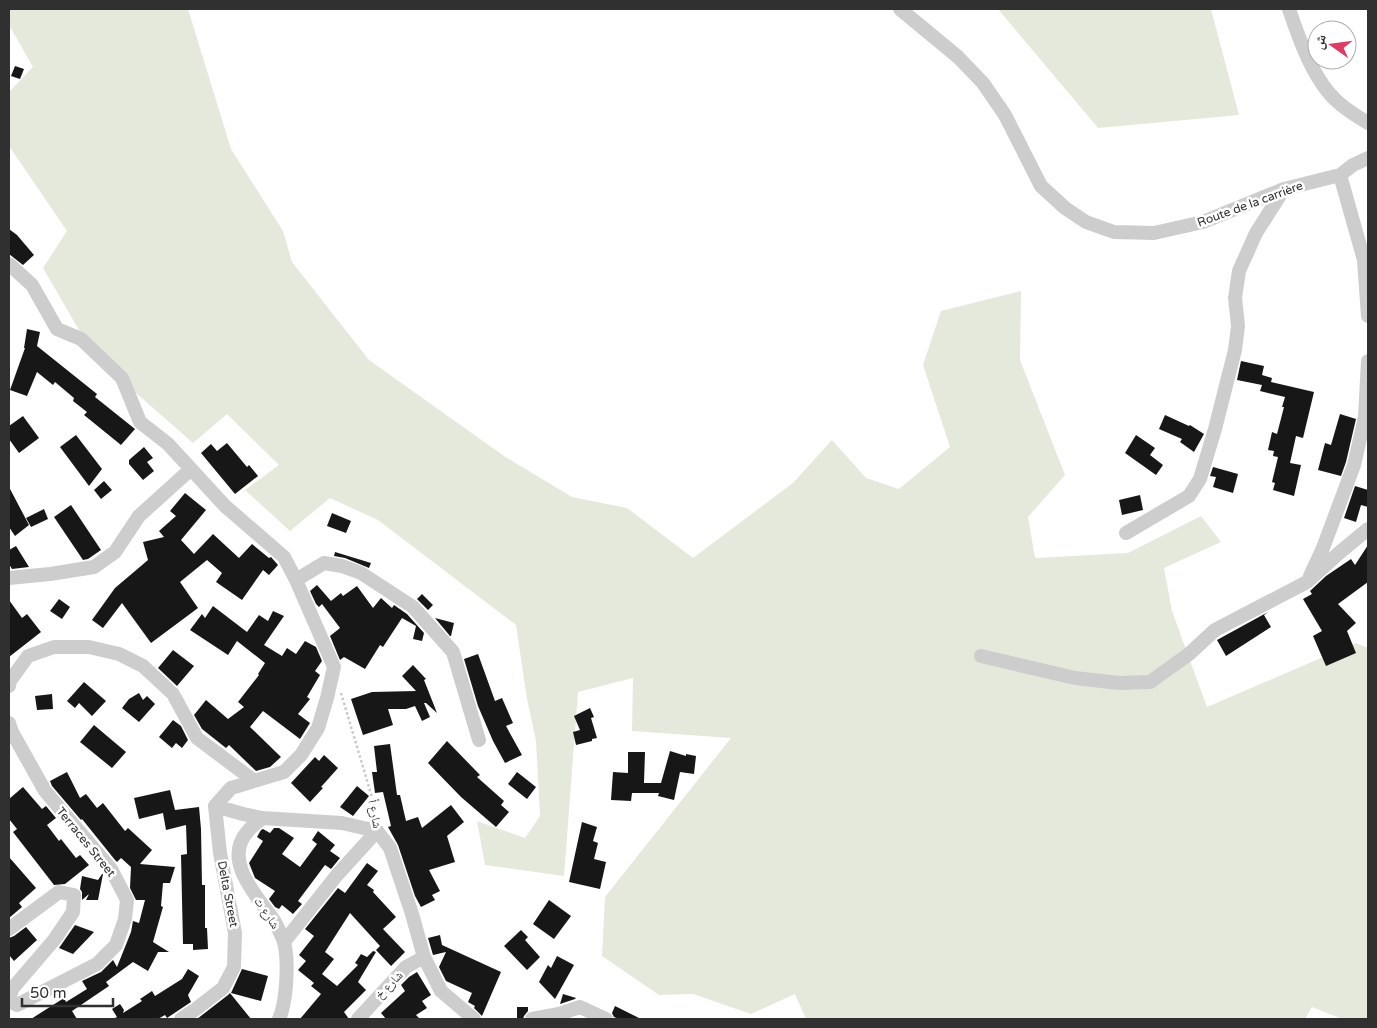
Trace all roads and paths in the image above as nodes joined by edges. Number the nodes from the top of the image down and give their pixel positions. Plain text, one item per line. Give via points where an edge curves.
1 (900, 9) edge
2 (1289, 9) edge
3 (1368, 123) edge
4 (1368, 148) edge
5 (1368, 158) edge
6 (1353, 165) junction
7 (1340, 175) junction
8 (1284, 189) junction
9 (9, 264) edge
10 (1368, 316) edge
11 (1368, 361) edge
12 (191, 469) junction
13 (1368, 529) edge
14 (1126, 533) dead end
15 (9, 578) edge
16 (296, 580) junction
17 (1307, 582) junction
18 (981, 656) dead end
19 (334, 667) junction
20 (9, 686) edge
21 (9, 723) edge
22 (479, 740) dead end
23 (253, 780) junction
24 (215, 806) junction
25 (262, 818) junction
26 (377, 832) junction
27 (9, 928) edge
28 (284, 942) junction
29 (424, 957) junction
30 (12, 1003) edge
31 (181, 1019) edge
32 (279, 1019) edge
33 (358, 1019) edge
34 (474, 1019) edge
35 (532, 1019) edge
36 (606, 1019) edge

1 - 8 street, Route de la carrière via 958,57 983,83 1042,186 1086,222 1114,232 1154,233 1203,222
2 - 3 street via 1298,36 1320,80 1338,102
4 - 6 street
5 - 6 street, Route de la carrière
6 - 7 street, Route de la carrière
7 - 8 street, Route de la carrière
7 - 10 street via 1364,260
8 - 14 street via 1256,233 1239,271 1235,298 1238,326 1235,350 1200,479 1189,496
9 - 12 street via 32,285 57,329 81,339 122,378 140,422 168,444
11 - 17 street via 1365,417 1354,466
12 - 15 street via 139,516 115,552 94,567
12 - 16 street via 225,506 284,557
13 - 17 street
16 - 19 street
16 - 22 street via 324,563 342,566 361,572 413,607 453,652
17 - 18 street via 1214,630 1189,654 1150,682 1119,683 1075,678
19 - 23 street via 318,728 301,755 284,772
19 - 26 path, شارع أ via 374,804
20 - 23 street via 28,656 54,647 89,647 119,654 143,666 173,694 197,738
21 - 30 street, Terraces Street via 45,791 111,869 127,900 125,919 116,944 96,964
23 - 24 street via 231,788
24 - 25 street
24 - 31 street, Delta Street via 235,932 234,967 223,988
25 - 26 street via 342,823
25 - 28 street, شارع ث via 242,839 240,865 249,888 274,921
26 - 28 street via 337,875
26 - 29 street, شارع أ via 390,848
27 - 30 street via 59,892 74,895 73,912 54,940 12,988
28 - 32 street, شارع ث via 287,970
29 - 33 street, شارع خ via 406,967
29 - 34 street, شارع أ via 441,991
35 - 36 street via 580,1007

